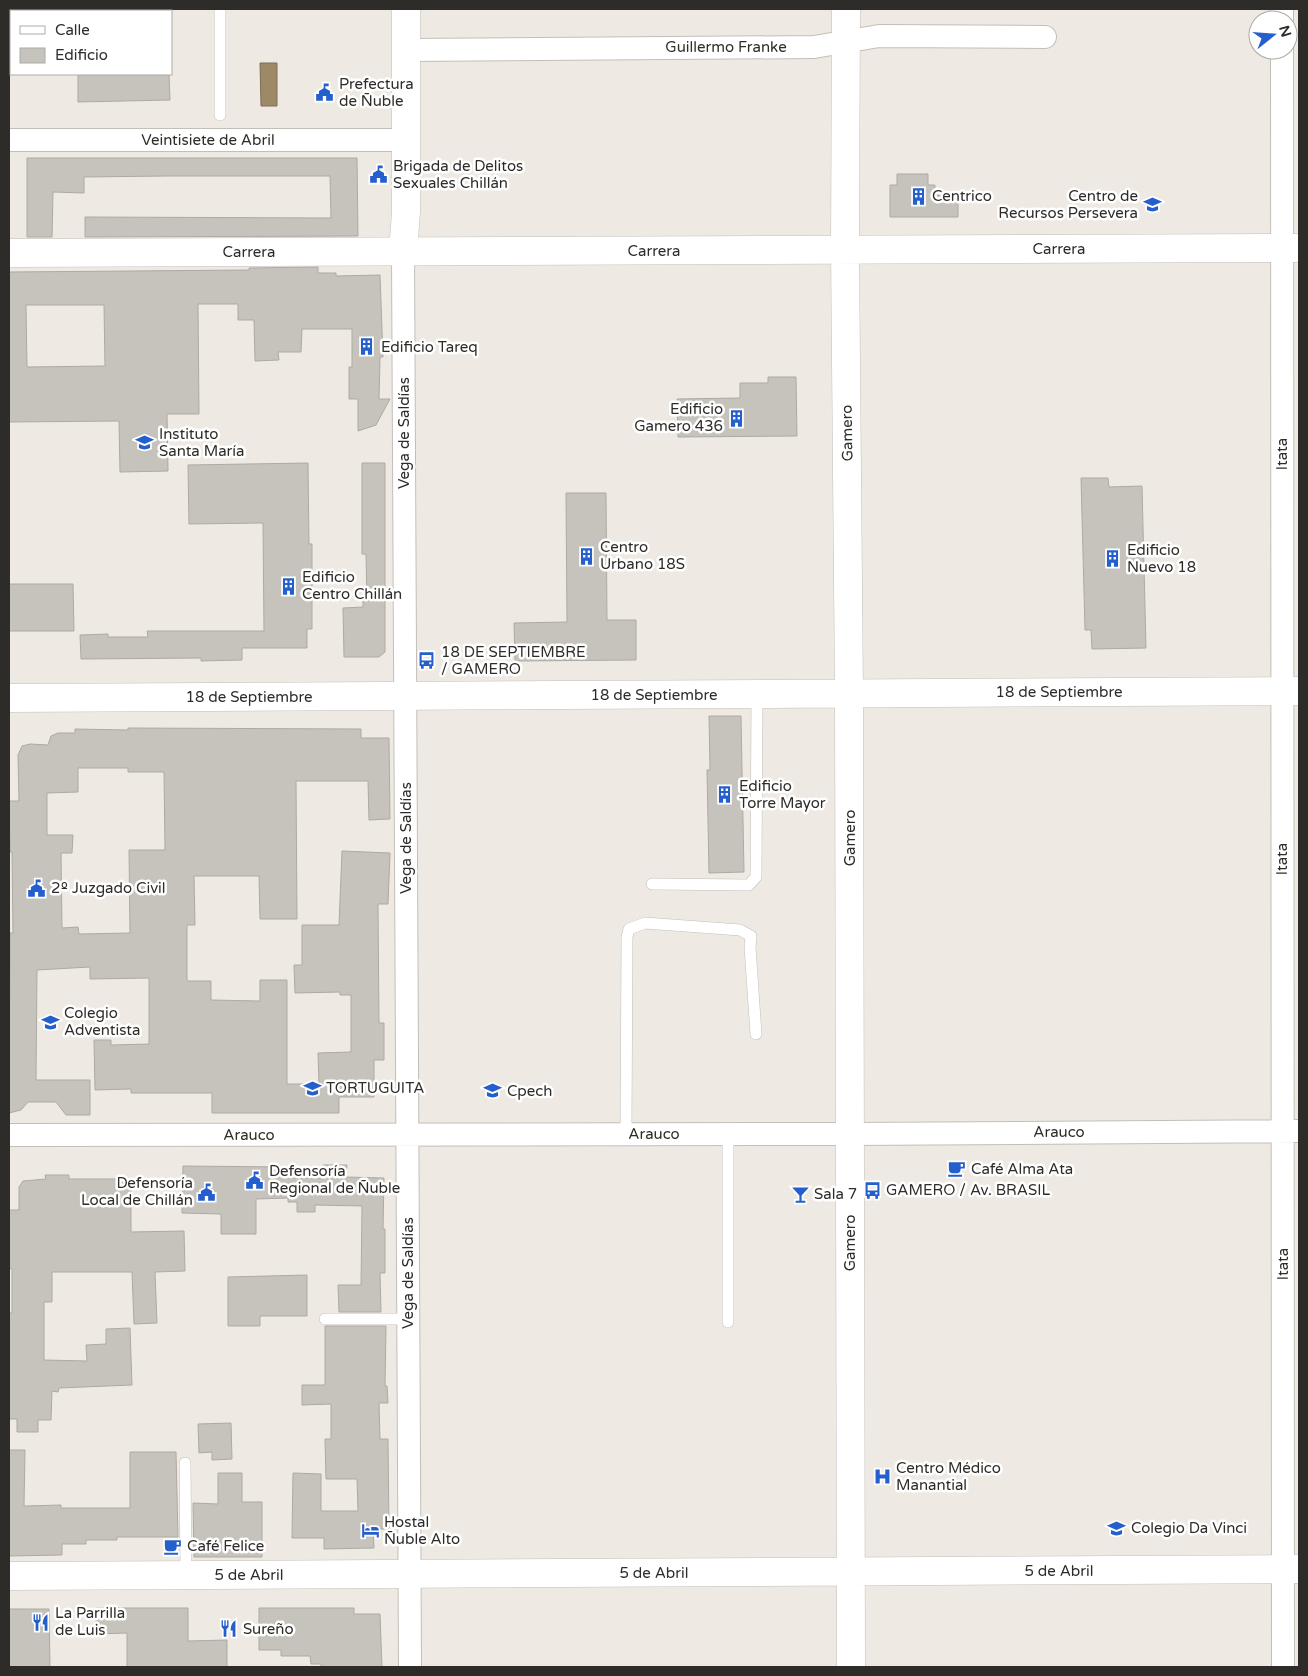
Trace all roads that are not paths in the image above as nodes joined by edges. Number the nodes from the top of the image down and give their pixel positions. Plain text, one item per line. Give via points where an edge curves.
1 (220, 9) edge
2 (406, 9) edge
3 (846, 9) edge
4 (1044, 37) dead end
5 (846, 41) junction
6 (406, 50) junction
7 (1282, 60) edge
8 (220, 115) dead end
9 (9, 140) edge
10 (406, 140) junction
11 (1290, 248) edge
12 (845, 250) junction
13 (403, 252) junction
14 (9, 253) edge
15 (1290, 691) edge
16 (757, 694) junction
17 (849, 694) junction
18 (405, 696) junction
19 (9, 698) edge
20 (652, 884) dead end
21 (756, 1034) dead end
22 (1291, 1131) edge
23 (407, 1134) junction
24 (626, 1134) junction
25 (728, 1134) junction
26 (850, 1134) junction
27 (9, 1135) edge
28 (325, 1319) dead end
29 (408, 1319) junction
30 (728, 1322) dead end
31 (185, 1463) dead end
32 (1291, 1569) edge
33 (851, 1572) junction
34 (409, 1574) junction
35 (186, 1575) junction
36 (9, 1576) edge
37 (410, 1667) edge
38 (852, 1667) edge
39 (1283, 1667) edge

1 - 8 lane
2 - 6 street, Vega de Saldías
3 - 5 street, Gamero
4 - 5 street, Guillermo Franke via 879,36
5 - 6 street, Guillermo Franke via 814,46
5 - 12 street, Gamero
6 - 10 street, Vega de Saldías
7 - 11 street, Itata
9 - 10 street, Veintisiete de Abril
10 - 13 street, Vega de Saldías
11 - 12 street, Carrera
11 - 15 street, Itata
12 - 13 street, Carrera
12 - 17 street, Gamero
13 - 14 street, Carrera
13 - 18 street, Vega de Saldías
15 - 17 street, 18 de Septiembre
15 - 22 street, Itata
16 - 17 street, 18 de Septiembre
16 - 18 street, 18 de Septiembre
16 - 20 lane via 756,877 749,885
17 - 26 street, Gamero
18 - 19 street, 18 de Septiembre
18 - 23 street, Vega de Saldías
21 - 24 lane via 751,936 740,930 645,923 629,929
22 - 26 street, Arauco
22 - 32 street, Itata
23 - 24 street, Arauco
23 - 27 street, Arauco
23 - 29 street, Vega de Saldías
24 - 25 street, Arauco
25 - 26 street, Arauco
25 - 30 lane
26 - 33 street, Gamero
28 - 29 lane
29 - 34 street, Vega de Saldías
31 - 35 lane
32 - 33 street, 5 de Abril
32 - 39 street, Itata
33 - 34 street, 5 de Abril
33 - 38 street, Gamero
34 - 35 street, 5 de Abril
34 - 37 street, Vega de Saldías
35 - 36 street, 5 de Abril

